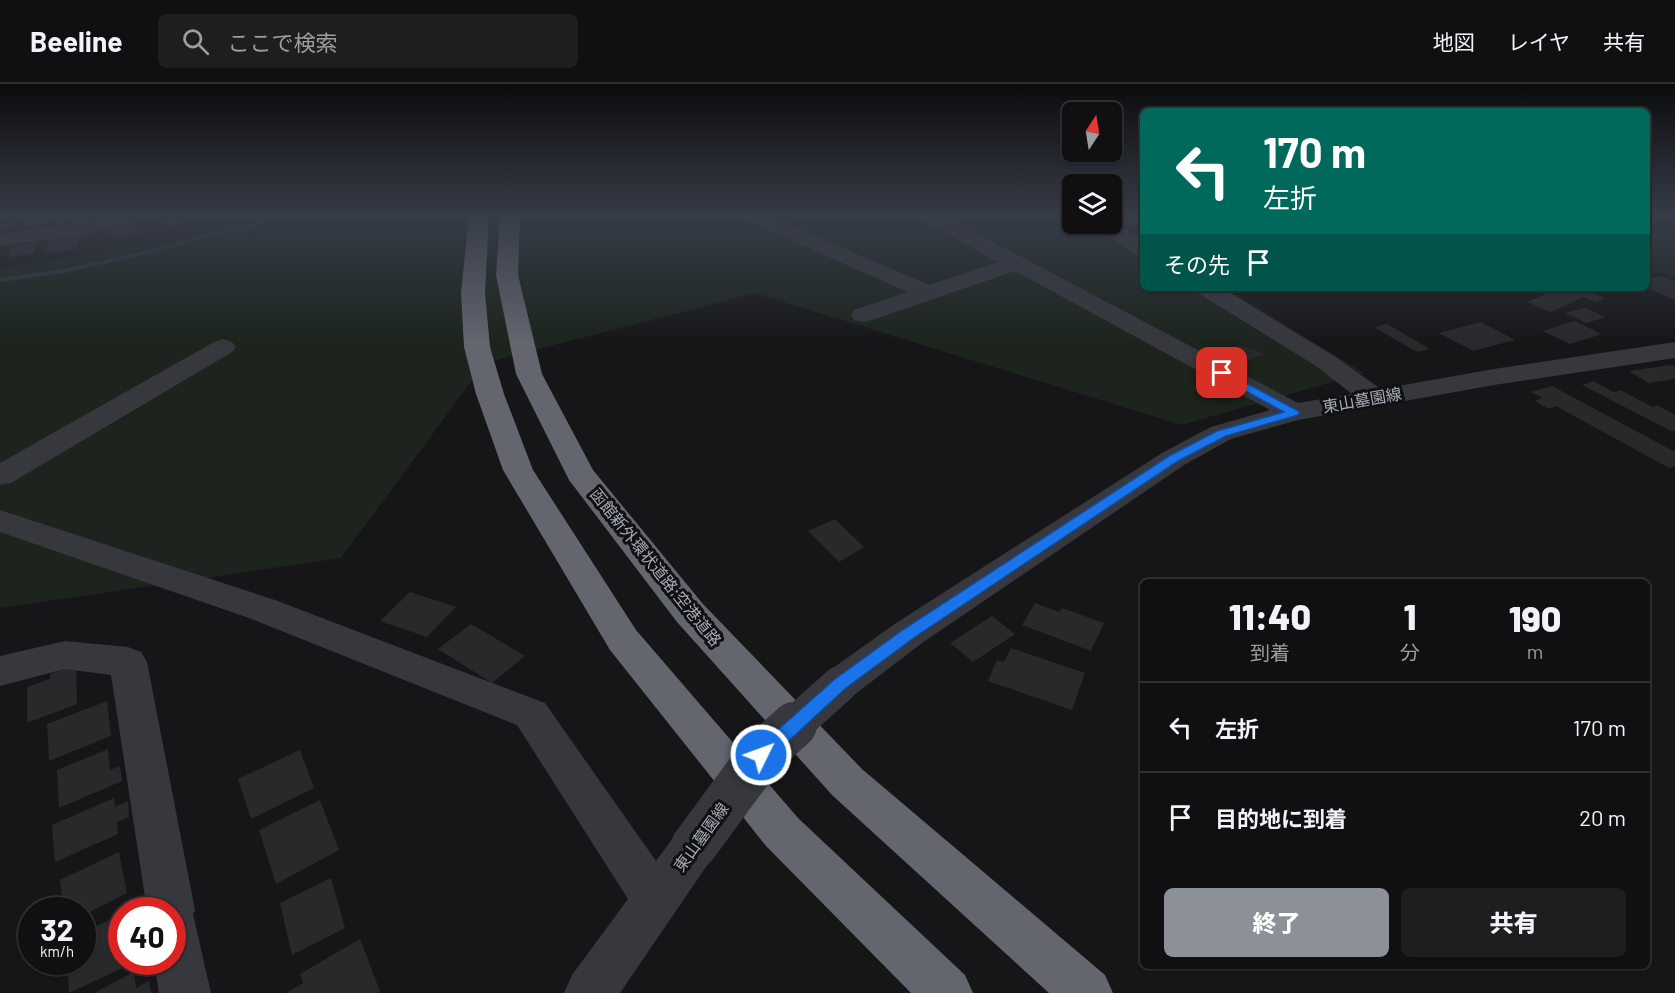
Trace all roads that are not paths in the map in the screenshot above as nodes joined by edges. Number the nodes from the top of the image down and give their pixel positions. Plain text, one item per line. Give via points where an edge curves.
1 (475, 258) edge
2 (508, 258) edge
3 (850, 258) edge
4 (1008, 258) edge
5 (1016, 263) junction
6 (1211, 291) edge
7 (929, 293) junction
8 (863, 315) dead end
9 (223, 347) dead end
10 (1675, 350) edge
11 (1376, 398) junction
12 (1294, 412) junction
13 (0, 476) edge
14 (0, 522) edge
15 (0, 671) edge
16 (169, 897) edge
17 (656, 899) junction
18 (182, 975) edge
19 (185, 993) edge
20 (590, 993) edge
21 (947, 993) edge
22 (1088, 993) edge

1 - 21 highway via 477,347 518,470 623,640 782,832
2 - 22 highway, 函館新外環状道路;空港道路 via 507,275 529,374 580,473 690,613 847,782
3 - 7 street
4 - 5 street
5 - 7 street
5 - 12 street
6 - 11 street via 1325,361
7 - 8 street
9 - 13 street
10 - 11 street, 東山墓園線
11 - 12 street, 東山墓園線
12 - 17 street, 東山墓園線, bridge via 1221,433 1173,459 909,633 840,684 761,755
14 - 17 street via 262,609 531,714
15 - 16 street via 65,655 128,662
17 - 20 street, 東山墓園線
18 - 19 street

